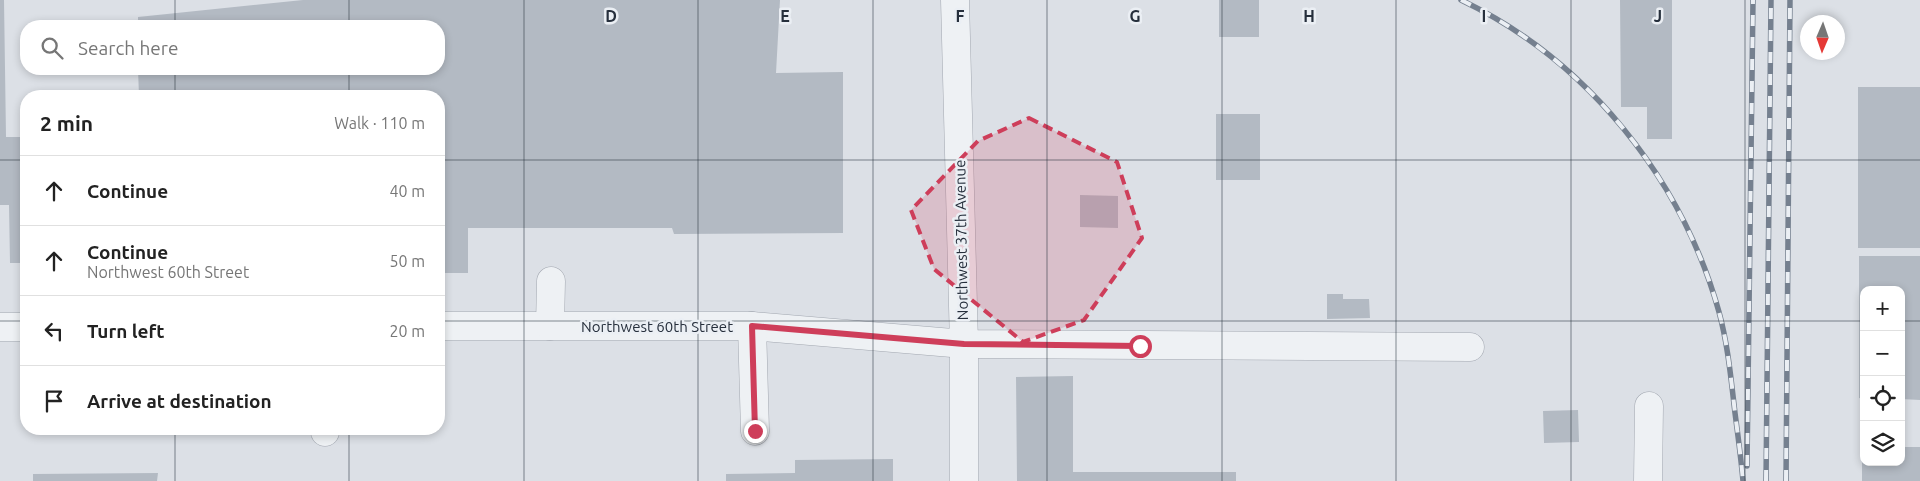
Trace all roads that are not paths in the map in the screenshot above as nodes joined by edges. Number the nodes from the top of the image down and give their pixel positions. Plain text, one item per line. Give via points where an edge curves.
1 (955, 0) edge
2 (551, 281) dead end
3 (445, 326) edge
4 (550, 326) junction
5 (752, 326) junction
6 (0, 327) edge
7 (20, 327) edge
8 (964, 344) junction
9 (1470, 347) dead end
10 (1649, 406) dead end
11 (755, 431) dead end
12 (964, 481) edge
13 (1648, 481) edge

1 - 8 street, Northwest 37th Avenue
2 - 4 street
3 - 4 street, Northwest 60th Street
4 - 5 street, Northwest 60th Street
5 - 8 street, Northwest 60th Street
5 - 11 street
6 - 7 street
8 - 9 street, Northwest 60th Street
8 - 12 street, Northwest 37th Avenue
10 - 13 street

